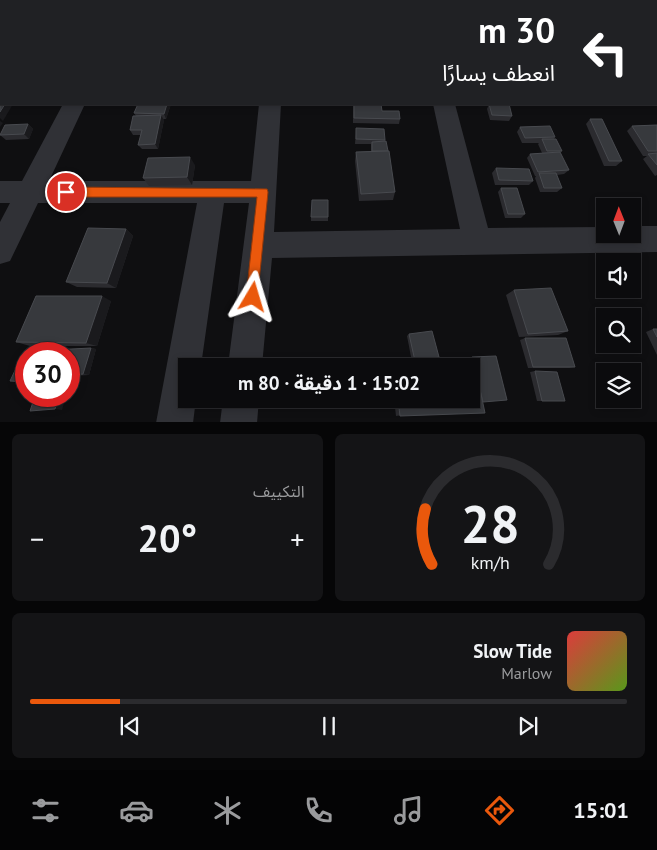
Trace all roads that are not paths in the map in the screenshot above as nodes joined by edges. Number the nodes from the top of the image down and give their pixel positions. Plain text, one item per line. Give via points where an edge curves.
1 (73, 105) edge
2 (270, 105) edge
3 (444, 105) edge
4 (0, 192) edge
5 (29, 192) junction
6 (263, 192) junction
7 (212, 194) junction
8 (657, 239) edge
9 (477, 242) junction
10 (259, 245) junction
11 (0, 251) edge
12 (246, 358) edge
13 (240, 408) edge
14 (174, 422) edge
15 (238, 422) edge

1 - 5 street
2 - 6 street
3 - 9 street
4 - 5 street
5 - 7 street
5 - 11 street
6 - 7 street
6 - 10 street
7 - 14 street
8 - 9 street
9 - 10 street
10 - 12 street
13 - 15 street

